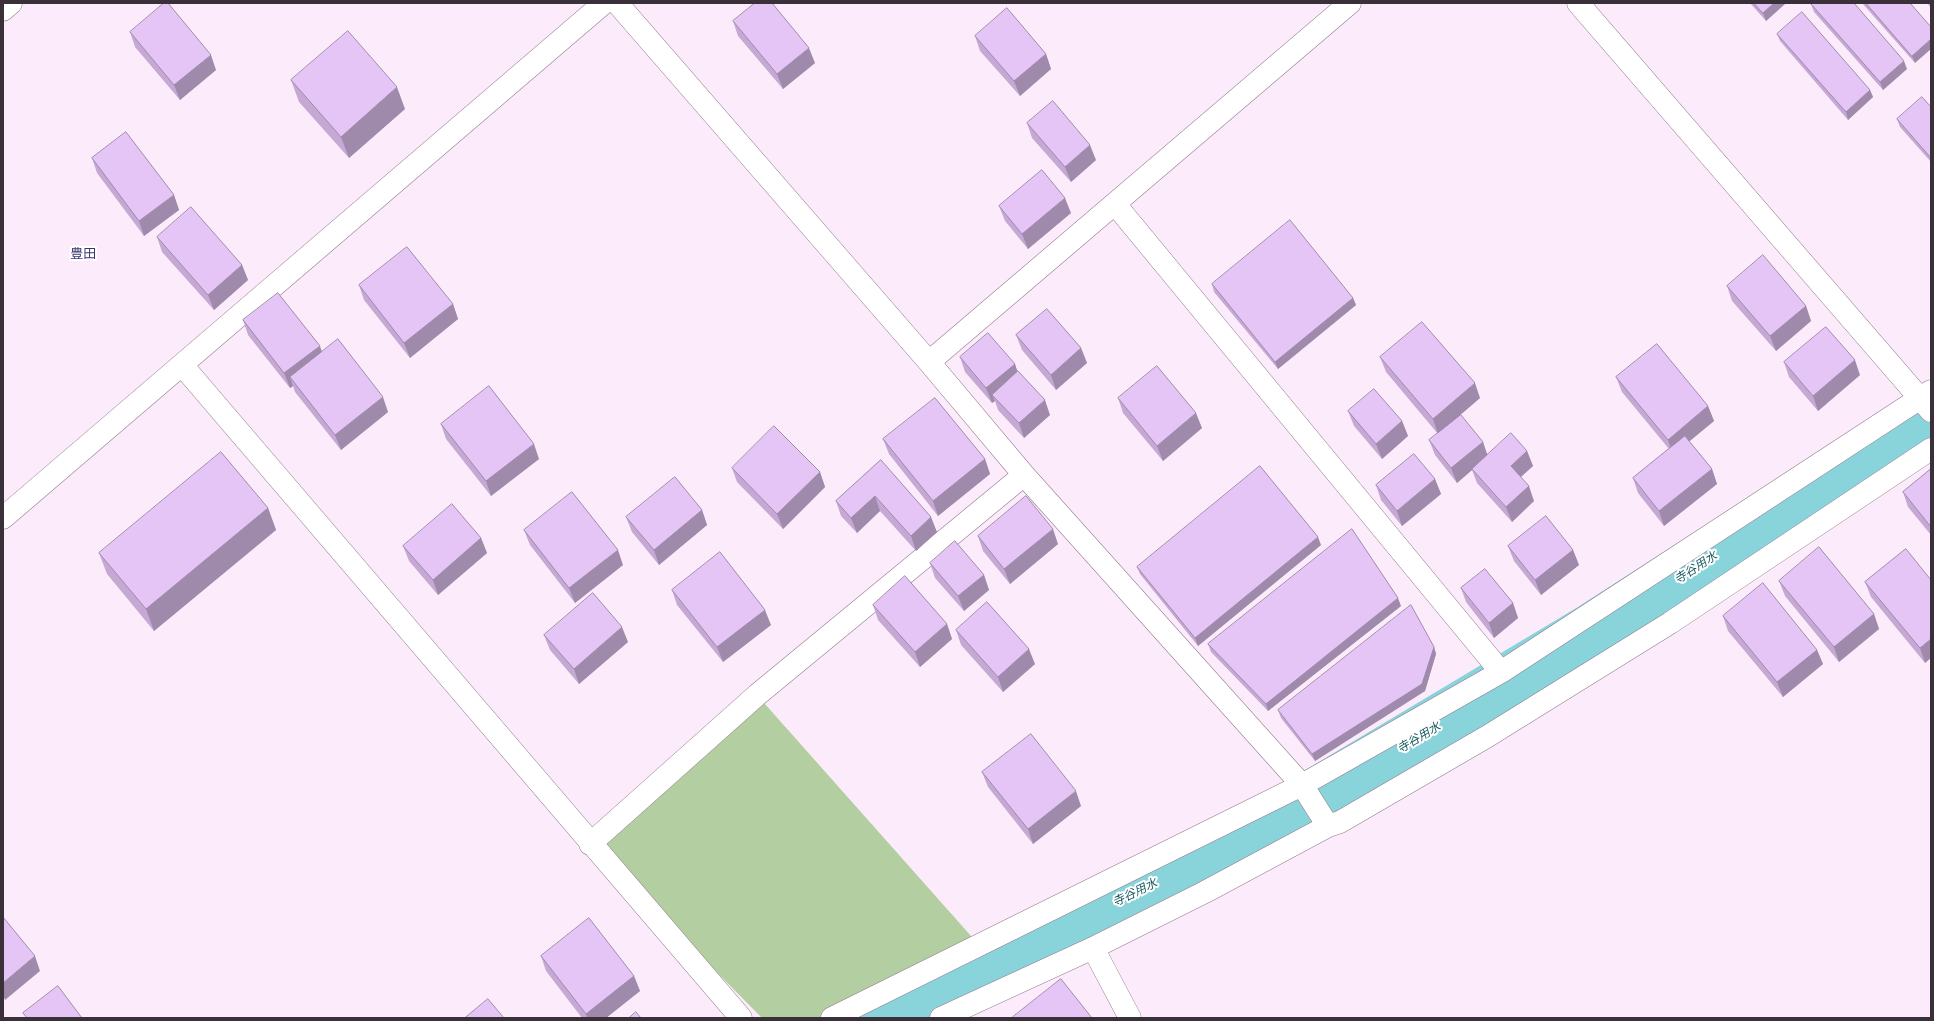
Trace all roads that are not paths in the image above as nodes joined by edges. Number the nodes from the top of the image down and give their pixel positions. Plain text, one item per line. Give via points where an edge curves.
1 (11, 3) edge
2 (604, 3) edge
3 (617, 3) edge
4 (1350, 3) edge
5 (1578, 3) edge
6 (3, 10) edge
7 (1115, 204) junction
8 (929, 362) junction
9 (182, 365) junction
10 (1926, 400) edge
11 (1931, 449) edge
12 (1024, 476) junction
13 (3, 518) edge
14 (1501, 672) junction
15 (1304, 789) junction
16 (1325, 821) junction
17 (590, 844) junction
18 (1093, 948) junction
19 (741, 1018) edge
20 (832, 1018) edge
21 (941, 1018) edge
22 (1130, 1018) edge

1 - 6 street
2 - 9 street
3 - 8 street
4 - 7 street
5 - 10 street
7 - 8 street
7 - 14 street
8 - 12 street
9 - 13 street
9 - 17 street
10 - 14 street
11 - 16 street via 1670,623 1488,736 1340,822
12 - 15 street
12 - 17 street via 757,695
14 - 15 street
15 - 16 street
15 - 20 street
16 - 18 street via 1205,892
17 - 19 street
18 - 21 street
18 - 22 street

